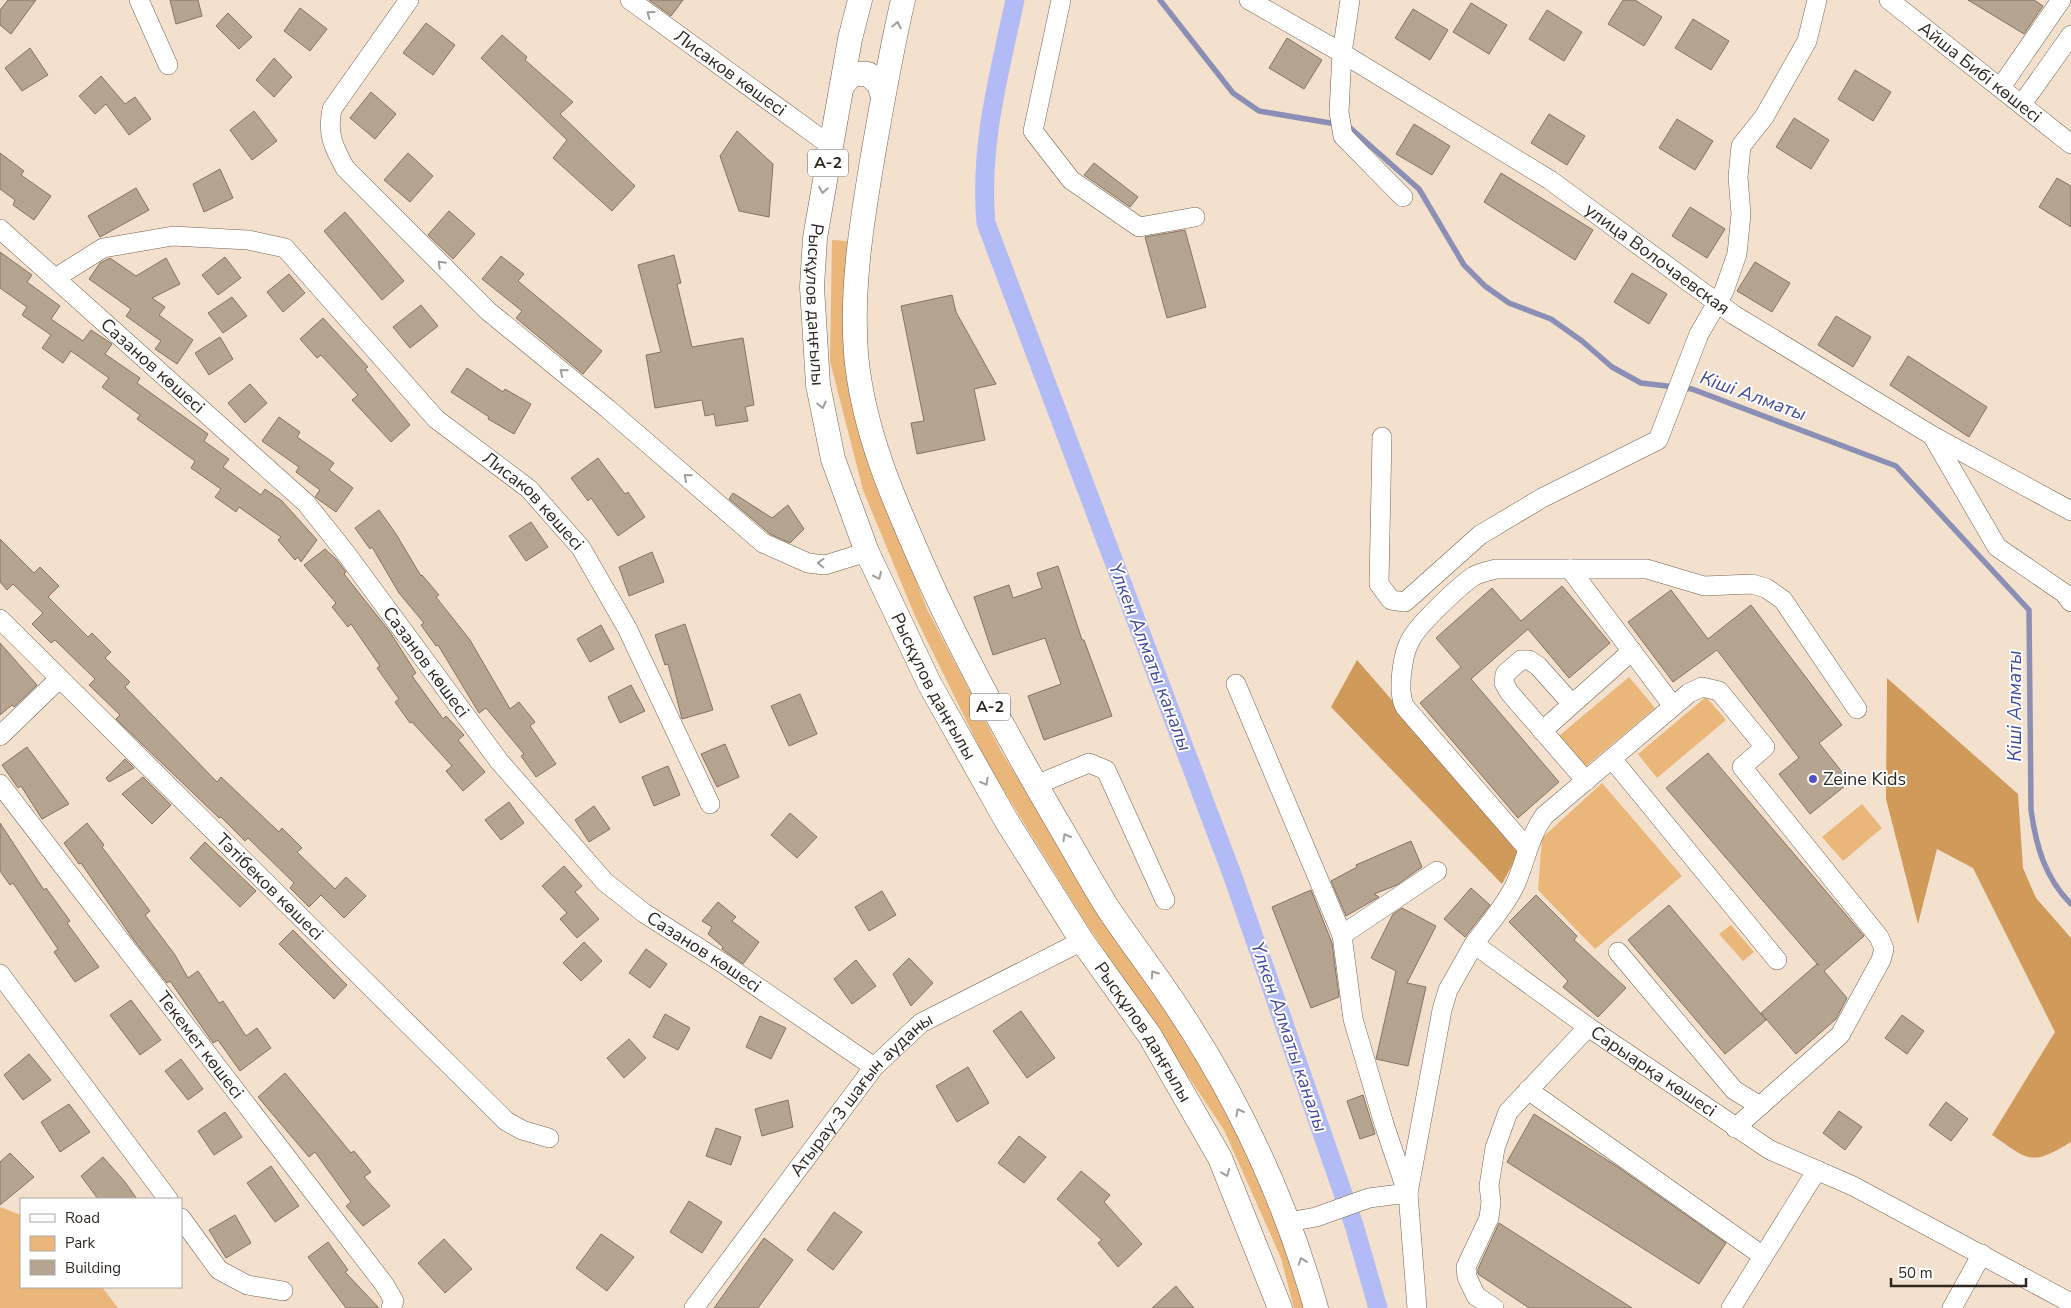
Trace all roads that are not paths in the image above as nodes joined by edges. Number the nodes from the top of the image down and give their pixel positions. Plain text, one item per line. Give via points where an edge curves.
1 (139, 0) edge
2 (409, 0) edge
3 (630, 0) edge
4 (860, 0) edge
5 (903, 0) edge
6 (1061, 0) edge
7 (1249, 0) edge
8 (1350, 0) edge
9 (1817, 0) edge
10 (1889, 0) edge
11 (2058, 1) edge
12 (2071, 35) edge
13 (1342, 53) junction
14 (168, 65) dead end
15 (842, 86) junction
16 (2001, 87) junction
17 (883, 96) junction
18 (2022, 104) junction
19 (2071, 144) edge
20 (830, 146) junction
21 (1404, 197) dead end
22 (1195, 217) dead end
23 (0, 229) edge
24 (57, 278) junction
25 (1715, 302) junction
26 (1933, 436) junction
27 (1382, 437) dead end
28 (2071, 511) edge
29 (867, 552) junction
30 (1570, 569) junction
31 (2071, 602) edge
32 (0, 619) edge
33 (1632, 651) junction
34 (59, 680) junction
35 (1236, 684) dead end
36 (1572, 704) junction
37 (1673, 706) junction
38 (1856, 709) dead end
39 (1542, 731) junction
40 (0, 736) edge
41 (1612, 759) junction
42 (1586, 781) junction
43 (0, 784) edge
44 (1036, 785) junction
45 (710, 804) dead end
46 (1527, 848) junction
47 (1437, 871) dead end
48 (1165, 900) dead end
49 (1342, 935) junction
50 (1082, 941) junction
51 (1474, 944) junction
52 (1618, 952) dead end
53 (1777, 960) dead end
54 (0, 974) edge
55 (1588, 1027) junction
56 (874, 1067) junction
57 (1528, 1090) junction
58 (1760, 1106) junction
59 (1735, 1128) junction
60 (549, 1138) dead end
61 (1817, 1170) junction
62 (1408, 1193) junction
63 (167, 1198) edge
64 (182, 1219) edge
65 (1289, 1222) junction
66 (1982, 1254) junction
67 (1763, 1256) junction
68 (283, 1291) dead end
69 (2071, 1303) edge
70 (392, 1308) edge
71 (694, 1308) edge
72 (1280, 1308) edge
73 (1316, 1308) edge
74 (1417, 1308) edge
75 (1494, 1308) edge
76 (1732, 1308) edge
77 (1952, 1308) edge

1 - 14 street
29 -> 2 street via 825,565 808,563 763,543 488,311 345,168 333,148 329,126 332,109
20 -> 3 street, Лисаков көшесі
4 - 15 main road, Рысқұлов даңғылы / A-2
17 -> 5 main road, Рысқұлов даңғылы / A-2
6 - 22 street via 1033,132 1071,180 1139,227
7 - 13 street, улица Волочаевская
8 - 13 street
9 - 25 street via 1807,41 1764,118 1741,146 1738,177 1741,214 1737,254 1724,291
10 - 16 street, Айша Бибі көшесі
11 - 16 street
12 - 18 street
13 - 21 street via 1339,112 1343,136
13 - 25 street, улица Волочаевская via 1550,180
15 - 17 main road via 852,74 868,74 879,84
15 - 20 main road, Рысқұлов даңғылы / A-2
16 - 18 street, Айша Бибі көшесі
17 - 44 main road, Рысқұлов даңғылы / A-2 via 858,251 854,305 862,398 893,500 979,686
18 - 19 street, Айша Бибі көшесі
20 -> 29 main road, Рысқұлов даңғылы / A-2 via 815,238 812,287 818,385 834,459
23 - 24 street, Сазанов көшесі
24 - 45 street, Лисаков көшесі via 103,248 173,236 248,240 285,248 436,419 529,489 581,548 627,628
24 - 56 street, Сазанов көшесі via 306,503 499,761 605,882 644,913
25 - 26 street, улица Волочаевская
25 - 27 street via 1658,440 1542,498 1480,535 1405,602 1391,600 1379,584
26 - 28 street, улица Волочаевская
26 - 31 street via 1997,547 2064,593
29 -> 50 main road, Рысқұлов даңғылы / A-2 via 934,691 1006,820
30 - 33 street
30 - 38 street via 1647,569 1704,586 1752,584 1766,588 1783,600
30 - 46 street via 1496,569 1474,576 1410,640 1401,686 1405,707
32 - 34 street, Тәтібеков көшесі
33 - 36 street
33 - 37 street
34 - 40 street
34 - 60 street, Тәтібеков көшесі via 506,1121
35 - 49 street
36 - 39 street
36 - 39 street via 1533,662 1516,663 1505,674 1505,688
37 - 41 street
37 - 58 street via 1702,687 1720,691 1726,697 1765,747 1742,767 1883,944 1881,960 1840,1035
39 - 42 street
41 - 42 street
41 - 53 street
42 - 46 street via 1544,816
43 - 70 street, Текемет көшесі via 384,1284 394,1301
44 - 48 street via 1089,763 1106,770
65 -> 44 main road, Рысқұлов даңғылы / A-2 via 1248,1127 1219,1076 1180,1012 1108,908
46 - 51 street via 1510,895
47 - 49 street
49 - 62 street via 1353,1019
50 - 56 street, Атырау-3 шағын ауданы via 922,1023
50 -> 72 main road, Рысқұлов даңғылы / A-2 via 1150,1036 1220,1158
51 - 55 street, Сарыарқа көшесі
51 - 62 street via 1448,990 1442,1010
52 - 58 street via 1734,1090
54 - 63 street
55 - 57 street
55 - 59 street, Сарыарқа көшесі
56 - 71 street, Атырау-3 шағын ауданы
57 - 67 street
57 - 75 street via 1508,1112 1495,1148 1489,1186 1489,1218 1466,1267 1466,1277 1476,1296
58 - 59 street
59 - 61 street, Сарыарқа көшесі via 1770,1150
61 - 66 street, Сарыарқа көшесі
61 - 67 street
62 - 65 street via 1369,1198 1316,1217
62 - 74 street
64 - 68 street via 219,1270 247,1285
73 -> 65 main road, Рысқұлов даңғылы / A-2
66 - 69 street, Сарыарқа көшесі
66 - 77 street
67 - 76 street

